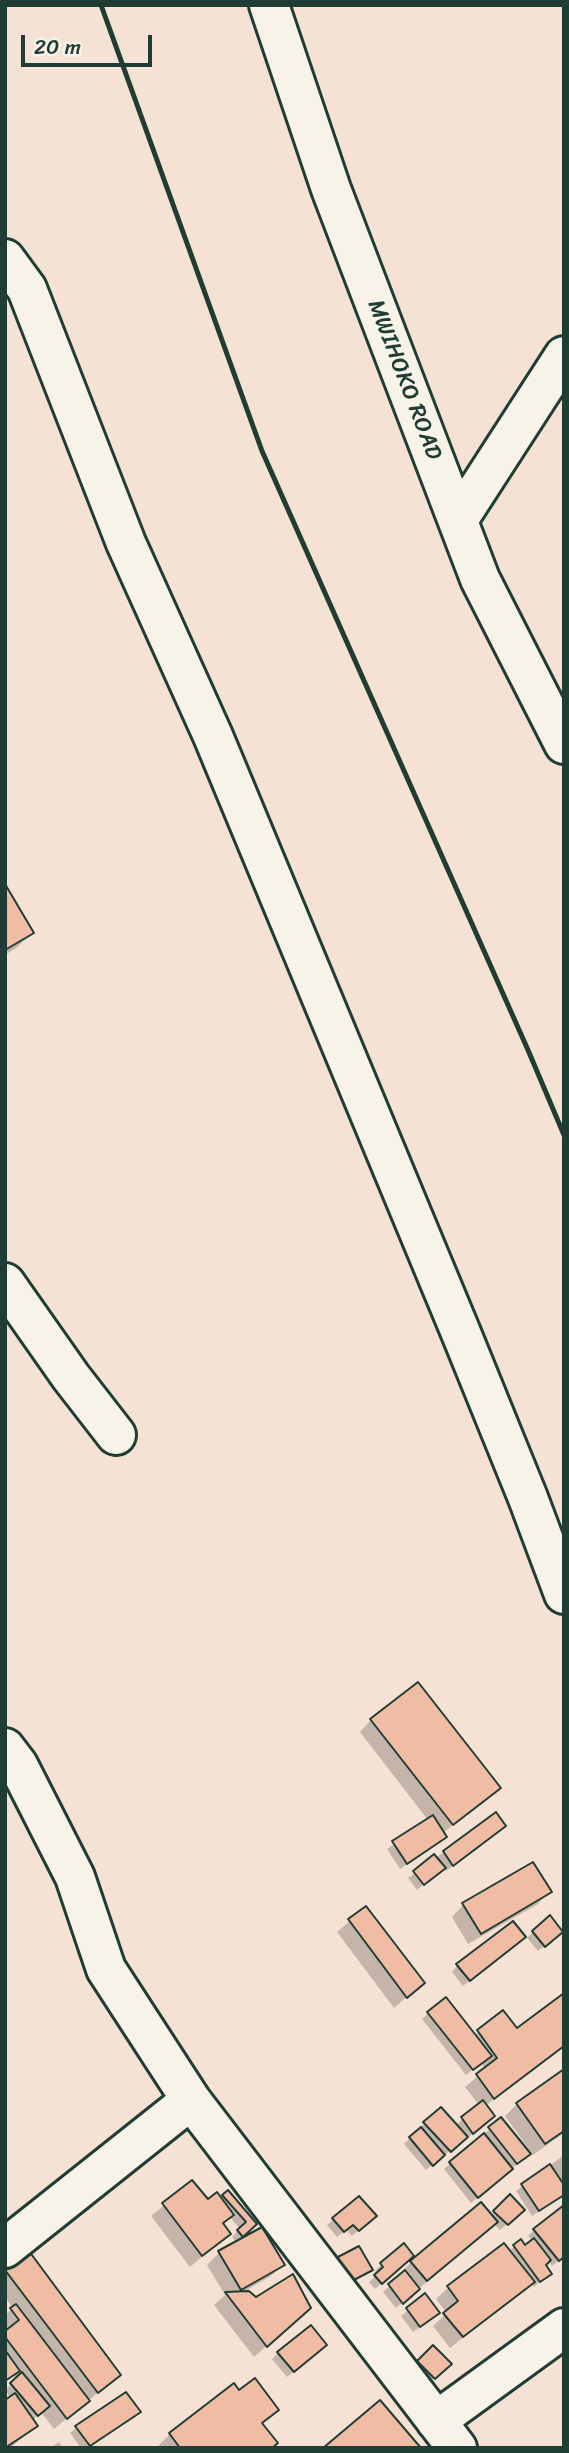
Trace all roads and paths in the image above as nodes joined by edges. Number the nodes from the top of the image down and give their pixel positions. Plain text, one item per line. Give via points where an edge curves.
1 (269, 5) edge
2 (5, 260) edge
3 (564, 356) edge
4 (458, 520) junction
5 (564, 744) edge
6 (5, 1283) edge
7 (116, 1436) dead end
8 (564, 1594) edge
9 (5, 1748) edge
10 (191, 2100) junction
11 (5, 2248) edge
12 (564, 2328) edge
13 (446, 2434) edge

1 - 4 street, MWIHOKO ROAD via 331,189
2 - 8 street via 27,289 126,543 213,736
3 - 4 street
4 - 5 street, MWIHOKO ROAD via 480,579
6 - 7 street
9 - 10 street via 75,1877 106,1969
10 - 11 street
10 - 13 street
12 - 13 street

